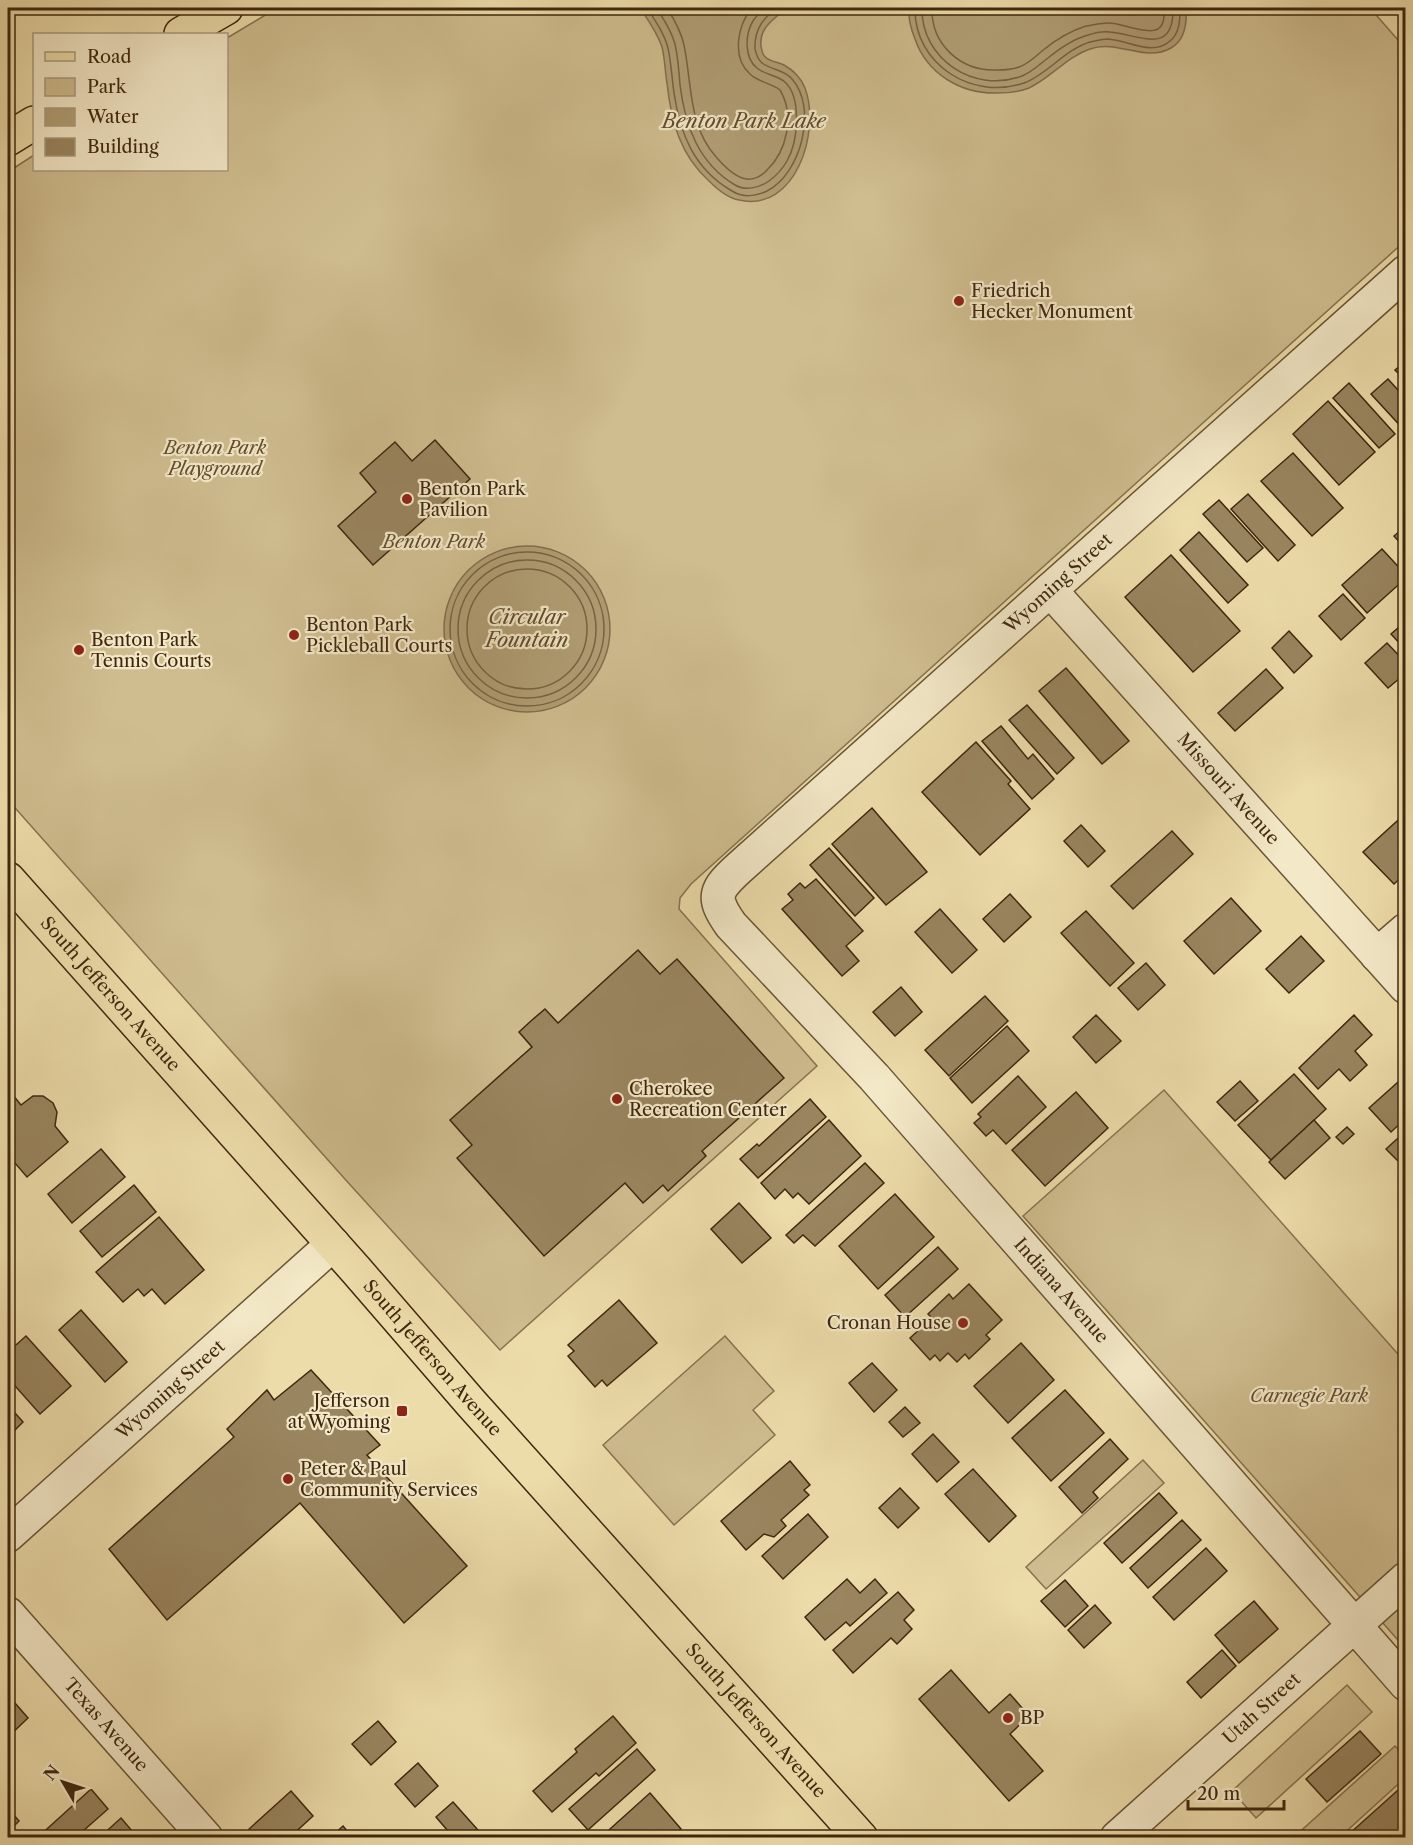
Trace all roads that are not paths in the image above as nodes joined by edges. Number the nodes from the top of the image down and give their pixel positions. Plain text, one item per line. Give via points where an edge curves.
1 (226, 8) edge
2 (183, 33) edge
3 (33, 124) edge
4 (8, 139) edge
5 (1406, 272) edge
6 (1050, 590) junction
7 (8, 879) edge
8 (718, 898) joint
9 (1406, 930) edge
10 (1377, 955) junction
11 (1406, 987) edge
12 (333, 1244) junction
13 (8, 1535) edge
14 (1406, 1578) edge
15 (8, 1614) edge
16 (1353, 1625) junction
17 (1406, 1684) edge
18 (206, 1838) edge
19 (861, 1838) edge
20 (1117, 1838) edge

1 - 2 main road
3 - 4 main road
5 - 6 street, Wyoming Street
6 - 8 street, Wyoming Street via 734,873 722,885
6 - 10 street, Missouri Avenue
7 - 12 main road, South Jefferson Avenue
8 - 16 street, Indiana Avenue via 719,907 731,925 882,1086
9 - 10 street
10 - 11 street, Missouri Avenue
12 - 13 street, Wyoming Street
12 - 19 main road, South Jefferson Avenue
14 - 16 street, Utah Street
15 - 18 street, Texas Avenue
16 - 17 street, Indiana Avenue
16 - 20 street, Utah Street

